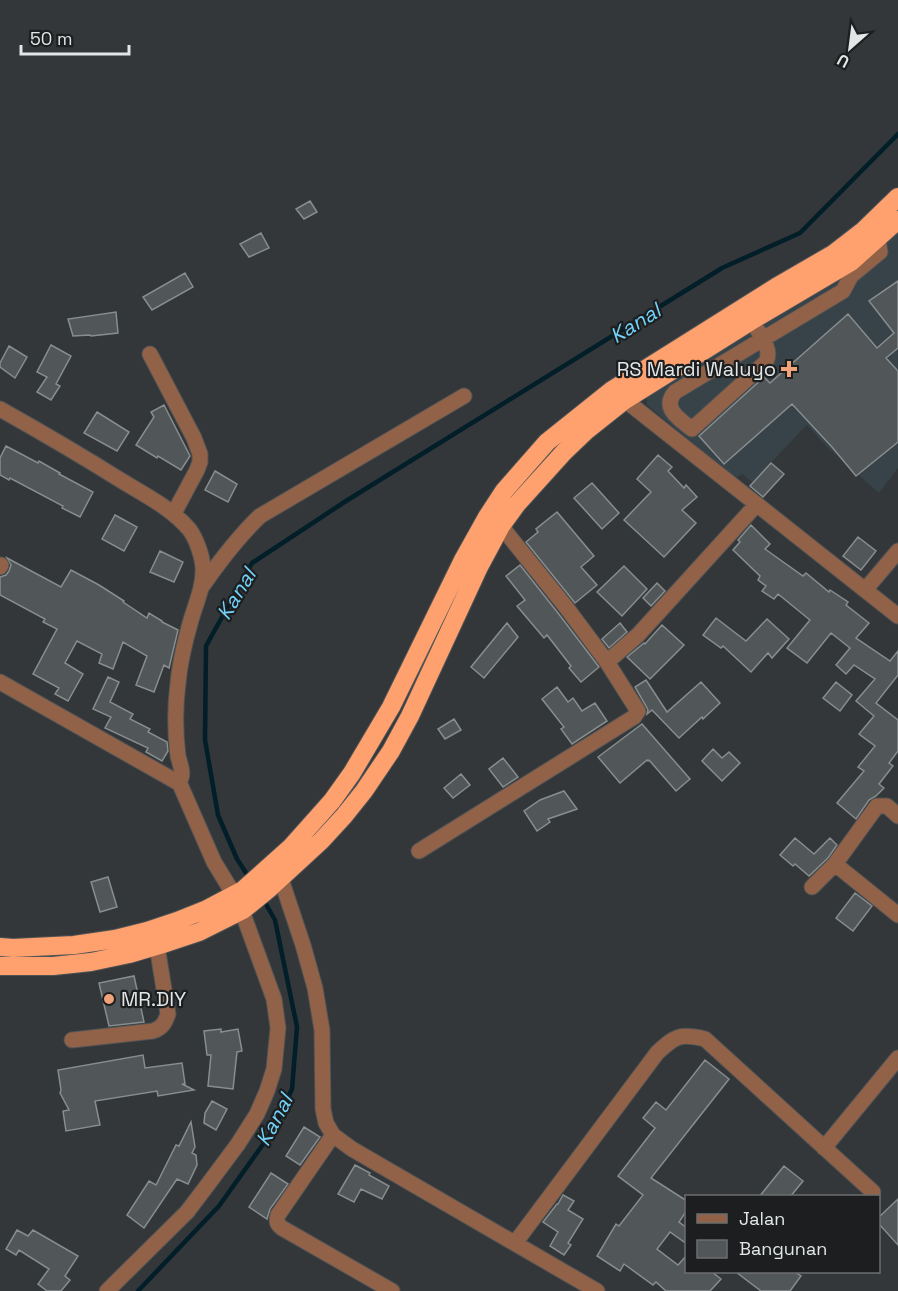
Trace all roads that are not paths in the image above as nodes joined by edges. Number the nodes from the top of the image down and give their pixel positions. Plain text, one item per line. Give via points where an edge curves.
1 (898, 197) edge
2 (898, 220) edge
3 (878, 239) junction
4 (751, 321) junction
5 (763, 339) junction
6 (150, 354) dead end
7 (464, 396) dead end
8 (625, 400) junction
9 (0, 409) edge
10 (692, 429) junction
11 (678, 442) junction
12 (525, 480) junction
13 (757, 504) junction
14 (174, 513) junction
15 (501, 526) junction
16 (898, 551) edge
17 (201, 588) junction
18 (865, 590) junction
19 (898, 616) edge
20 (607, 662) junction
21 (0, 682) edge
22 (179, 782) junction
23 (898, 816) edge
24 (418, 851) dead end
25 (835, 864) junction
26 (270, 877) junction
27 (812, 887) dead end
28 (243, 899) junction
29 (898, 915) edge
30 (158, 946) junction
31 (0, 947) edge
32 (0, 966) edge
33 (72, 1040) dead end
34 (898, 1058) edge
35 (333, 1135) junction
36 (824, 1148) junction
37 (873, 1192) dead end
38 (515, 1243) junction
39 (107, 1291) edge
40 (392, 1291) edge
41 (597, 1291) edge

1 - 12 highway via 833,254 612,390 548,442
2 - 3 highway
3 - 4 highway via 851,262
3 - 5 street via 880,252 851,276 843,291
4 - 5 street
4 - 8 highway
5 - 10 street via 769,351 766,362
5 - 10 street via 671,397 671,410
6 - 14 street via 200,454 197,470
7 - 17 street via 260,516 241,534
8 - 11 street
8 - 12 highway
9 - 14 street
10 - 11 street
11 - 13 street
12 - 15 highway via 516,504
12 - 26 highway via 504,491 482,526 392,707 352,773
13 - 18 street
13 - 20 street via 638,634
14 - 17 street via 190,531 198,548 203,566
15 - 20 street
15 - 26 highway via 391,751 344,816
16 - 18 street
17 - 22 street via 180,664 176,724 182,773
18 - 19 street
20 - 24 street via 638,711 636,715
21 - 22 street
22 - 28 street via 214,862
23 - 25 street via 886,806 877,806
25 - 27 street
25 - 29 street
26 - 28 highway
26 - 35 street via 303,945 315,988 322,1030 323,1109
28 - 30 highway via 199,932
28 - 31 highway via 114,939 74,945
28 - 39 street via 278,1028 274,1069 267,1091 238,1144 196,1201
30 - 32 highway via 91,962
30 - 33 street via 168,1014 160,1029
34 - 36 street
35 - 38 street
35 - 40 street via 278,1215 277,1224
36 - 37 street
36 - 38 street via 705,1039 676,1037 657,1053
38 - 41 street

